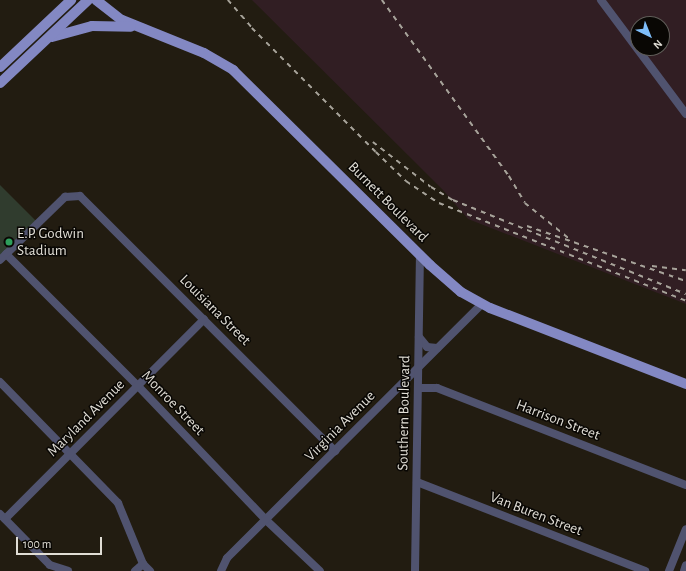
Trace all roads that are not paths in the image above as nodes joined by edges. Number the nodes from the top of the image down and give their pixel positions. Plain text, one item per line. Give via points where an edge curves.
1 (71, 0) edge
2 (88, 0) edge
3 (96, 0) edge
4 (105, 0) edge
5 (601, 0) edge
6 (111, 14) junction
7 (139, 28) junction
8 (45, 40) junction
9 (0, 67) edge
10 (0, 83) edge
11 (686, 114) edge
12 (6, 254) junction
13 (420, 255) junction
14 (0, 260) edge
15 (482, 304) junction
16 (204, 320) junction
17 (419, 336) junction
18 (437, 348) junction
19 (418, 367) junction
20 (0, 382) edge
21 (686, 384) edge
22 (138, 386) junction
23 (418, 388) junction
24 (335, 451) junction
25 (71, 453) junction
26 (417, 482) junction
27 (686, 485) edge
28 (3, 517) edge
29 (266, 520) junction
30 (686, 529) edge
31 (143, 564) junction
32 (686, 565) edge
33 (68, 571) edge
34 (135, 571) edge
35 (150, 571) edge
36 (221, 571) edge
37 (320, 571) edge
38 (415, 571) edge
39 (645, 571) edge
40 (669, 571) edge
41 (684, 571) edge

1 - 9 main road
2 - 8 main road
3 - 6 main road, Burnett Boulevard
4 - 6 main road
5 - 11 street
6 - 7 main road, Burnett Boulevard
7 - 8 main road via 92,26
7 - 13 main road, Burnett Boulevard via 204,53 233,70
8 - 10 main road
12 - 14 street
12 - 16 street, Louisiana Street via 60,200 71,194 83,198
12 - 22 street, Monroe Street
13 - 15 main road, Burnett Boulevard via 454,287
13 - 17 street, Southern Boulevard
15 - 18 street, Virginia Avenue
15 - 21 main road, Burnett Boulevard
16 - 22 street, Maryland Avenue
16 - 24 street, Louisiana Street
17 - 18 street via 427,346
17 - 19 street, Southern Boulevard
18 - 19 street, Virginia Avenue
19 - 23 street, Southern Boulevard
19 - 24 street, Virginia Avenue
20 - 25 street
22 - 25 street, Maryland Avenue
22 - 29 street, Monroe Street
23 - 26 street, Southern Boulevard
23 - 27 street, Harrison Street via 437,388
24 - 29 street, Virginia Avenue
25 - 28 street, Maryland Avenue
25 - 31 street via 118,503
26 - 38 street, Southern Boulevard
26 - 39 street, Van Buren Street
28 - 33 street via 50,565
29 - 36 street, Virginia Avenue via 227,558
29 - 37 street, Monroe Street
30 - 40 street
31 - 34 street
31 - 35 street
32 - 41 street

